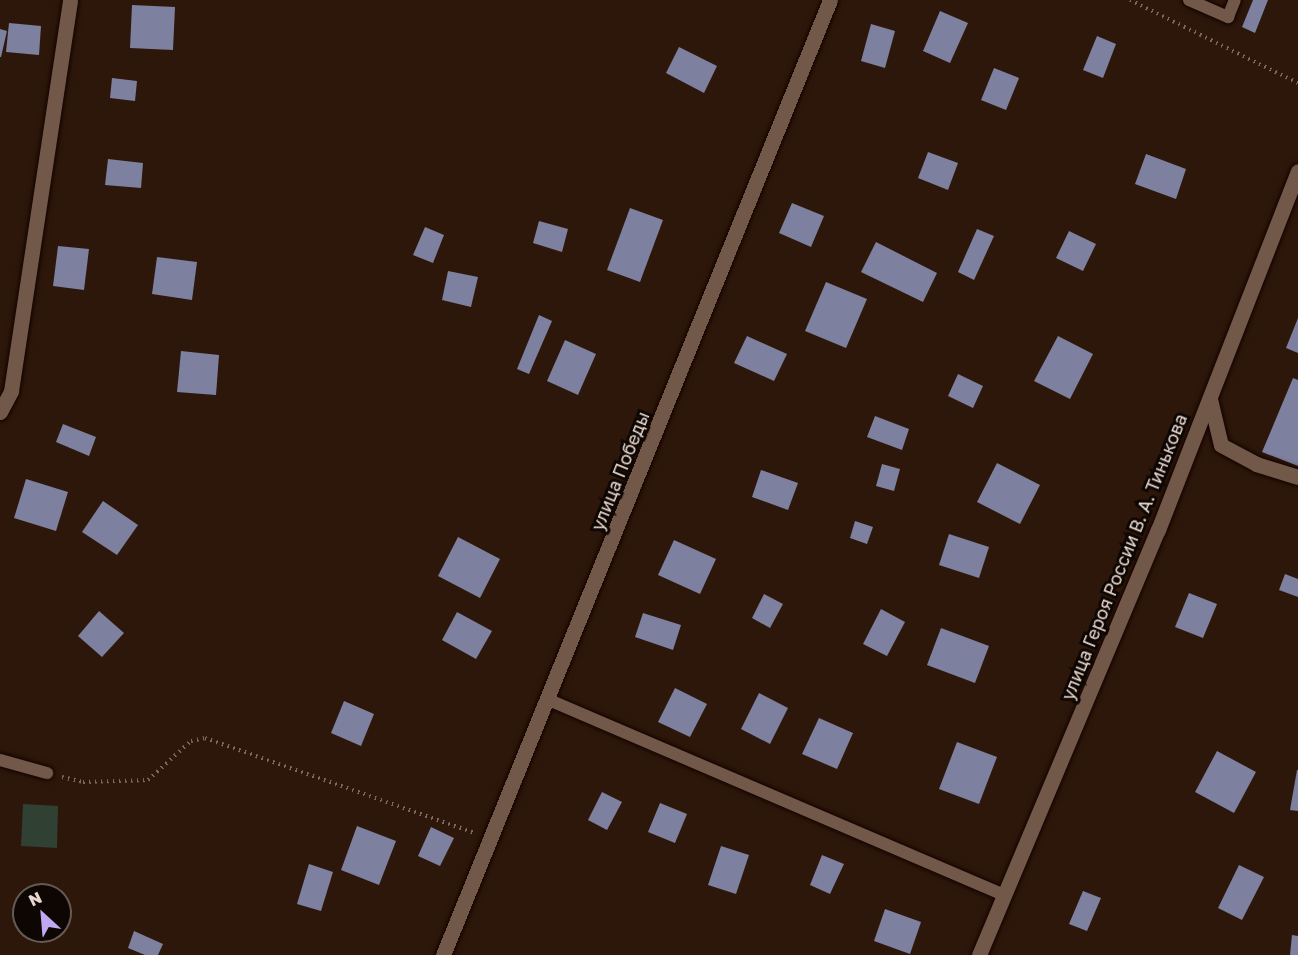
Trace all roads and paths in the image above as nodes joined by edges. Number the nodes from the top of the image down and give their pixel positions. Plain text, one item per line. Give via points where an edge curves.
1 (70, 0) edge
2 (830, 0) edge
3 (1130, 0) edge
4 (1189, 0) edge
5 (1235, 0) edge
6 (1298, 83) edge
7 (1298, 171) edge
8 (1210, 399) junction
9 (0, 412) edge
10 (1298, 477) edge
11 (549, 700) junction
12 (0, 760) edge
13 (47, 773) dead end
14 (83, 782) dead end
15 (490, 839) junction
16 (1004, 895) junction
17 (442, 955) edge
18 (979, 955) edge

1 - 9 street via 11,391
2 - 11 street, улица Победы
3 - 6 path
4 - 5 lane via 1228,18
7 - 8 street, улица Героя России В. А. Тинькова
8 - 10 street via 1221,445 1256,464
8 - 16 street, улица Героя России В. А. Тинькова
11 - 15 street, улица Победы
11 - 16 lane
12 - 13 lane
14 - 15 path via 148,780 191,741 206,738 370,793
15 - 17 street, улица Победы
16 - 18 street, улица Героя России В. А. Тинькова

